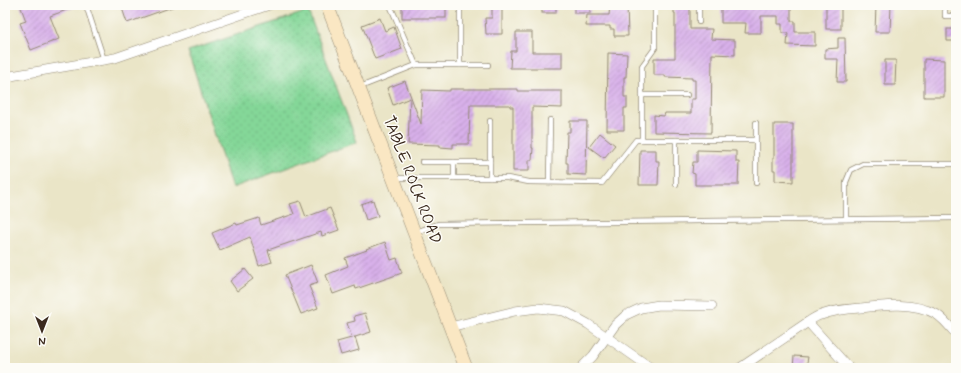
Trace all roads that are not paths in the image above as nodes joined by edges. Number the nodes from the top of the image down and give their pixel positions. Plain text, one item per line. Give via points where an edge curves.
1 (86, 5) edge
2 (269, 5) edge
3 (327, 5) edge
4 (390, 5) edge
5 (460, 5) edge
6 (655, 5) edge
7 (699, 5) edge
8 (945, 5) edge
9 (956, 16) edge
10 (699, 22) dead end
11 (104, 60) junction
12 (416, 65) junction
13 (460, 65) junction
14 (488, 65) dead end
15 (5, 76) edge
16 (358, 88) junction
17 (642, 95) junction
18 (687, 95) dead end
19 (550, 120) dead end
20 (490, 121) dead end
21 (756, 123) dead end
22 (642, 140) junction
23 (676, 140) junction
24 (756, 140) junction
25 (422, 162) dead end
26 (454, 162) junction
27 (490, 162) junction
28 (956, 164) edge
29 (393, 178) junction
30 (454, 178) junction
31 (490, 178) junction
32 (549, 182) junction
33 (756, 183) dead end
34 (676, 184) dead end
35 (956, 218) edge
36 (846, 219) junction
37 (414, 232) junction
38 (712, 306) dead end
39 (808, 322) junction
40 (450, 327) junction
41 (956, 334) edge
42 (606, 337) junction
43 (466, 368) edge
44 (581, 368) edge
45 (651, 368) edge
46 (740, 368) edge
47 (849, 368) edge

1 - 11 lane
2 - 11 street
3 - 16 main road, TABLE ROCK ROAD
4 - 12 lane
5 - 13 lane
6 - 17 lane via 655,48 642,66
7 - 10 lane
8 - 9 lane via 945,16
11 - 15 street
12 - 13 lane
12 - 16 lane
13 - 14 lane
16 - 29 main road, TABLE ROCK ROAD
17 - 18 lane
17 - 22 lane
19 - 32 lane
20 - 27 lane
21 - 24 lane
22 - 23 lane
22 - 32 lane via 636,140 602,183
23 - 24 lane
23 - 34 lane
24 - 33 lane
25 - 26 lane
26 - 27 lane
26 - 30 lane
27 - 31 lane
28 - 36 lane via 863,164 851,170 846,182
29 - 30 lane
29 - 37 main road, TABLE ROCK ROAD
30 - 31 lane
31 - 32 lane
35 - 36 lane
36 - 37 lane via 438,224
37 - 40 main road, TABLE ROCK ROAD
38 - 42 street via 658,305 641,308 626,315
39 - 41 street via 820,315 838,310 906,305 938,315
39 - 46 street
39 - 47 street
40 - 42 street via 538,308 564,311
40 - 43 main road, TABLE ROCK ROAD
42 - 44 street
42 - 45 street

